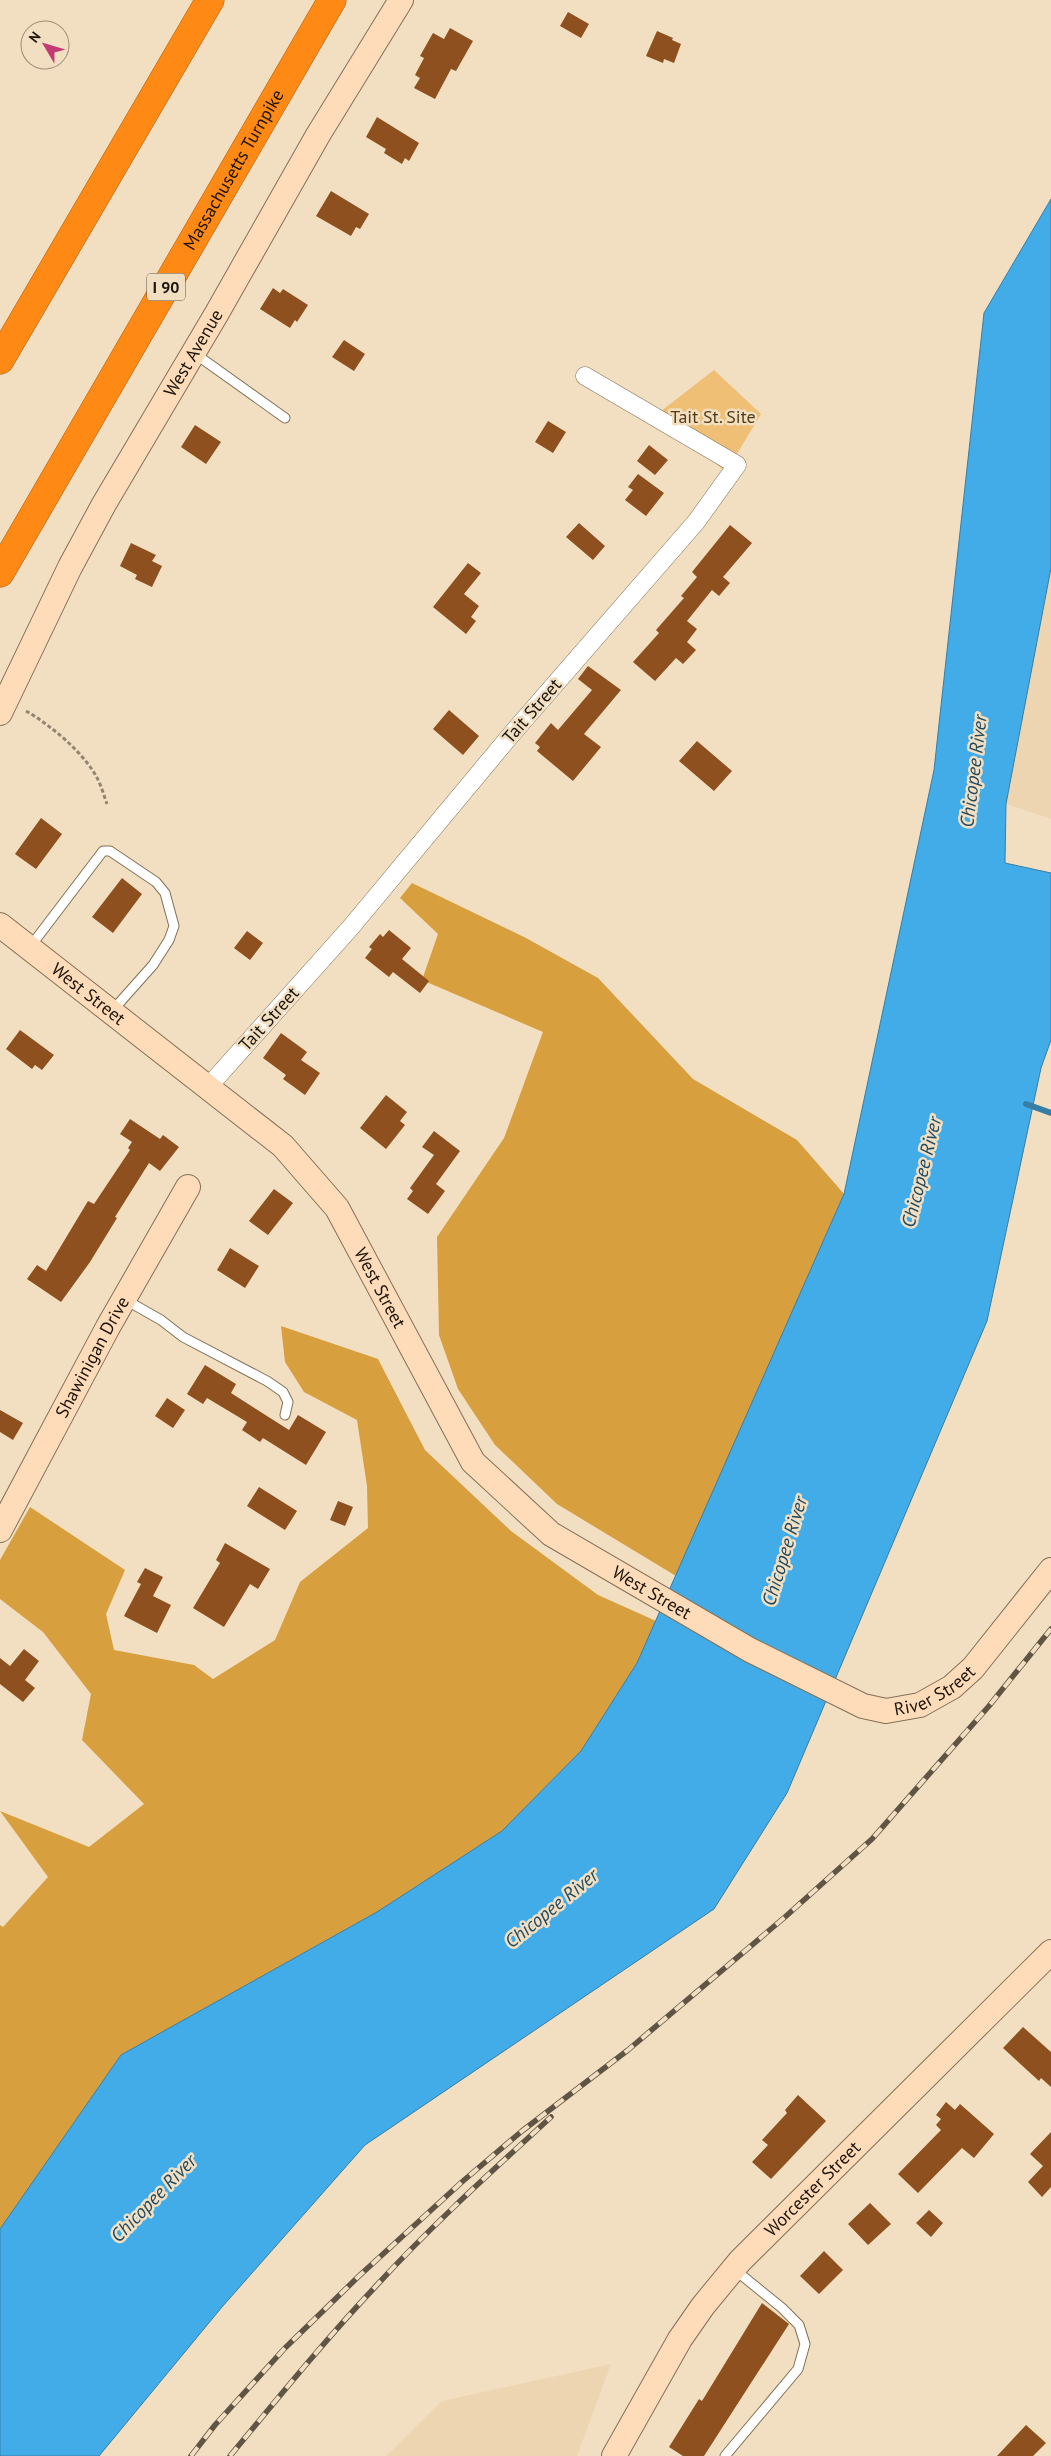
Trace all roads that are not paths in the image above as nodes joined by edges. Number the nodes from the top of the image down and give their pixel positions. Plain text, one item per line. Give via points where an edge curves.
1 (210, 0) edge
2 (332, 0) edge
3 (401, 0) edge
4 (194, 353) junction
5 (0, 360) edge
6 (585, 376) dead end
7 (285, 418) dead end
8 (0, 573) edge
9 (4, 706) edge
10 (0, 924) edge
11 (30, 948) junction
12 (112, 1012) junction
13 (208, 1087) junction
14 (188, 1187) dead end
15 (124, 1299) junction
16 (285, 1415) dead end
17 (0, 1530) edge
18 (1051, 1570) edge
19 (750, 1650) joint
20 (1046, 1967) edge
21 (734, 2269) junction
22 (614, 2456) edge
23 (725, 2456) edge

1 - 5 highway
2 - 8 highway, Massachusetts Turnpike / I 90
3 - 4 main road, West Avenue via 318,135
4 - 7 lane
4 - 9 main road, West Avenue via 70,566
6 - 13 street, Tait Street via 737,465 696,522 510,736 351,927
10 - 11 main road, West Street
11 - 12 main road, West Street
11 - 12 lane via 103,851 110,851 156,882 165,893 171,910 173,933 153,965
12 - 13 main road, West Street
13 - 19 main road, West Street via 283,1146 337,1208 473,1462 551,1534
14 - 15 main road, Shawinigan Drive
15 - 16 lane via 183,1337 283,1392 288,1402
15 - 17 main road, Shawinigan Drive
18 - 19 main road, River Street via 974,1668 941,1696 920,1706 886,1710 862,1706
20 - 21 main road, Worcester Street
21 - 22 main road, Worcester Street via 680,2339
21 - 23 lane via 799,2326 805,2344 798,2369

